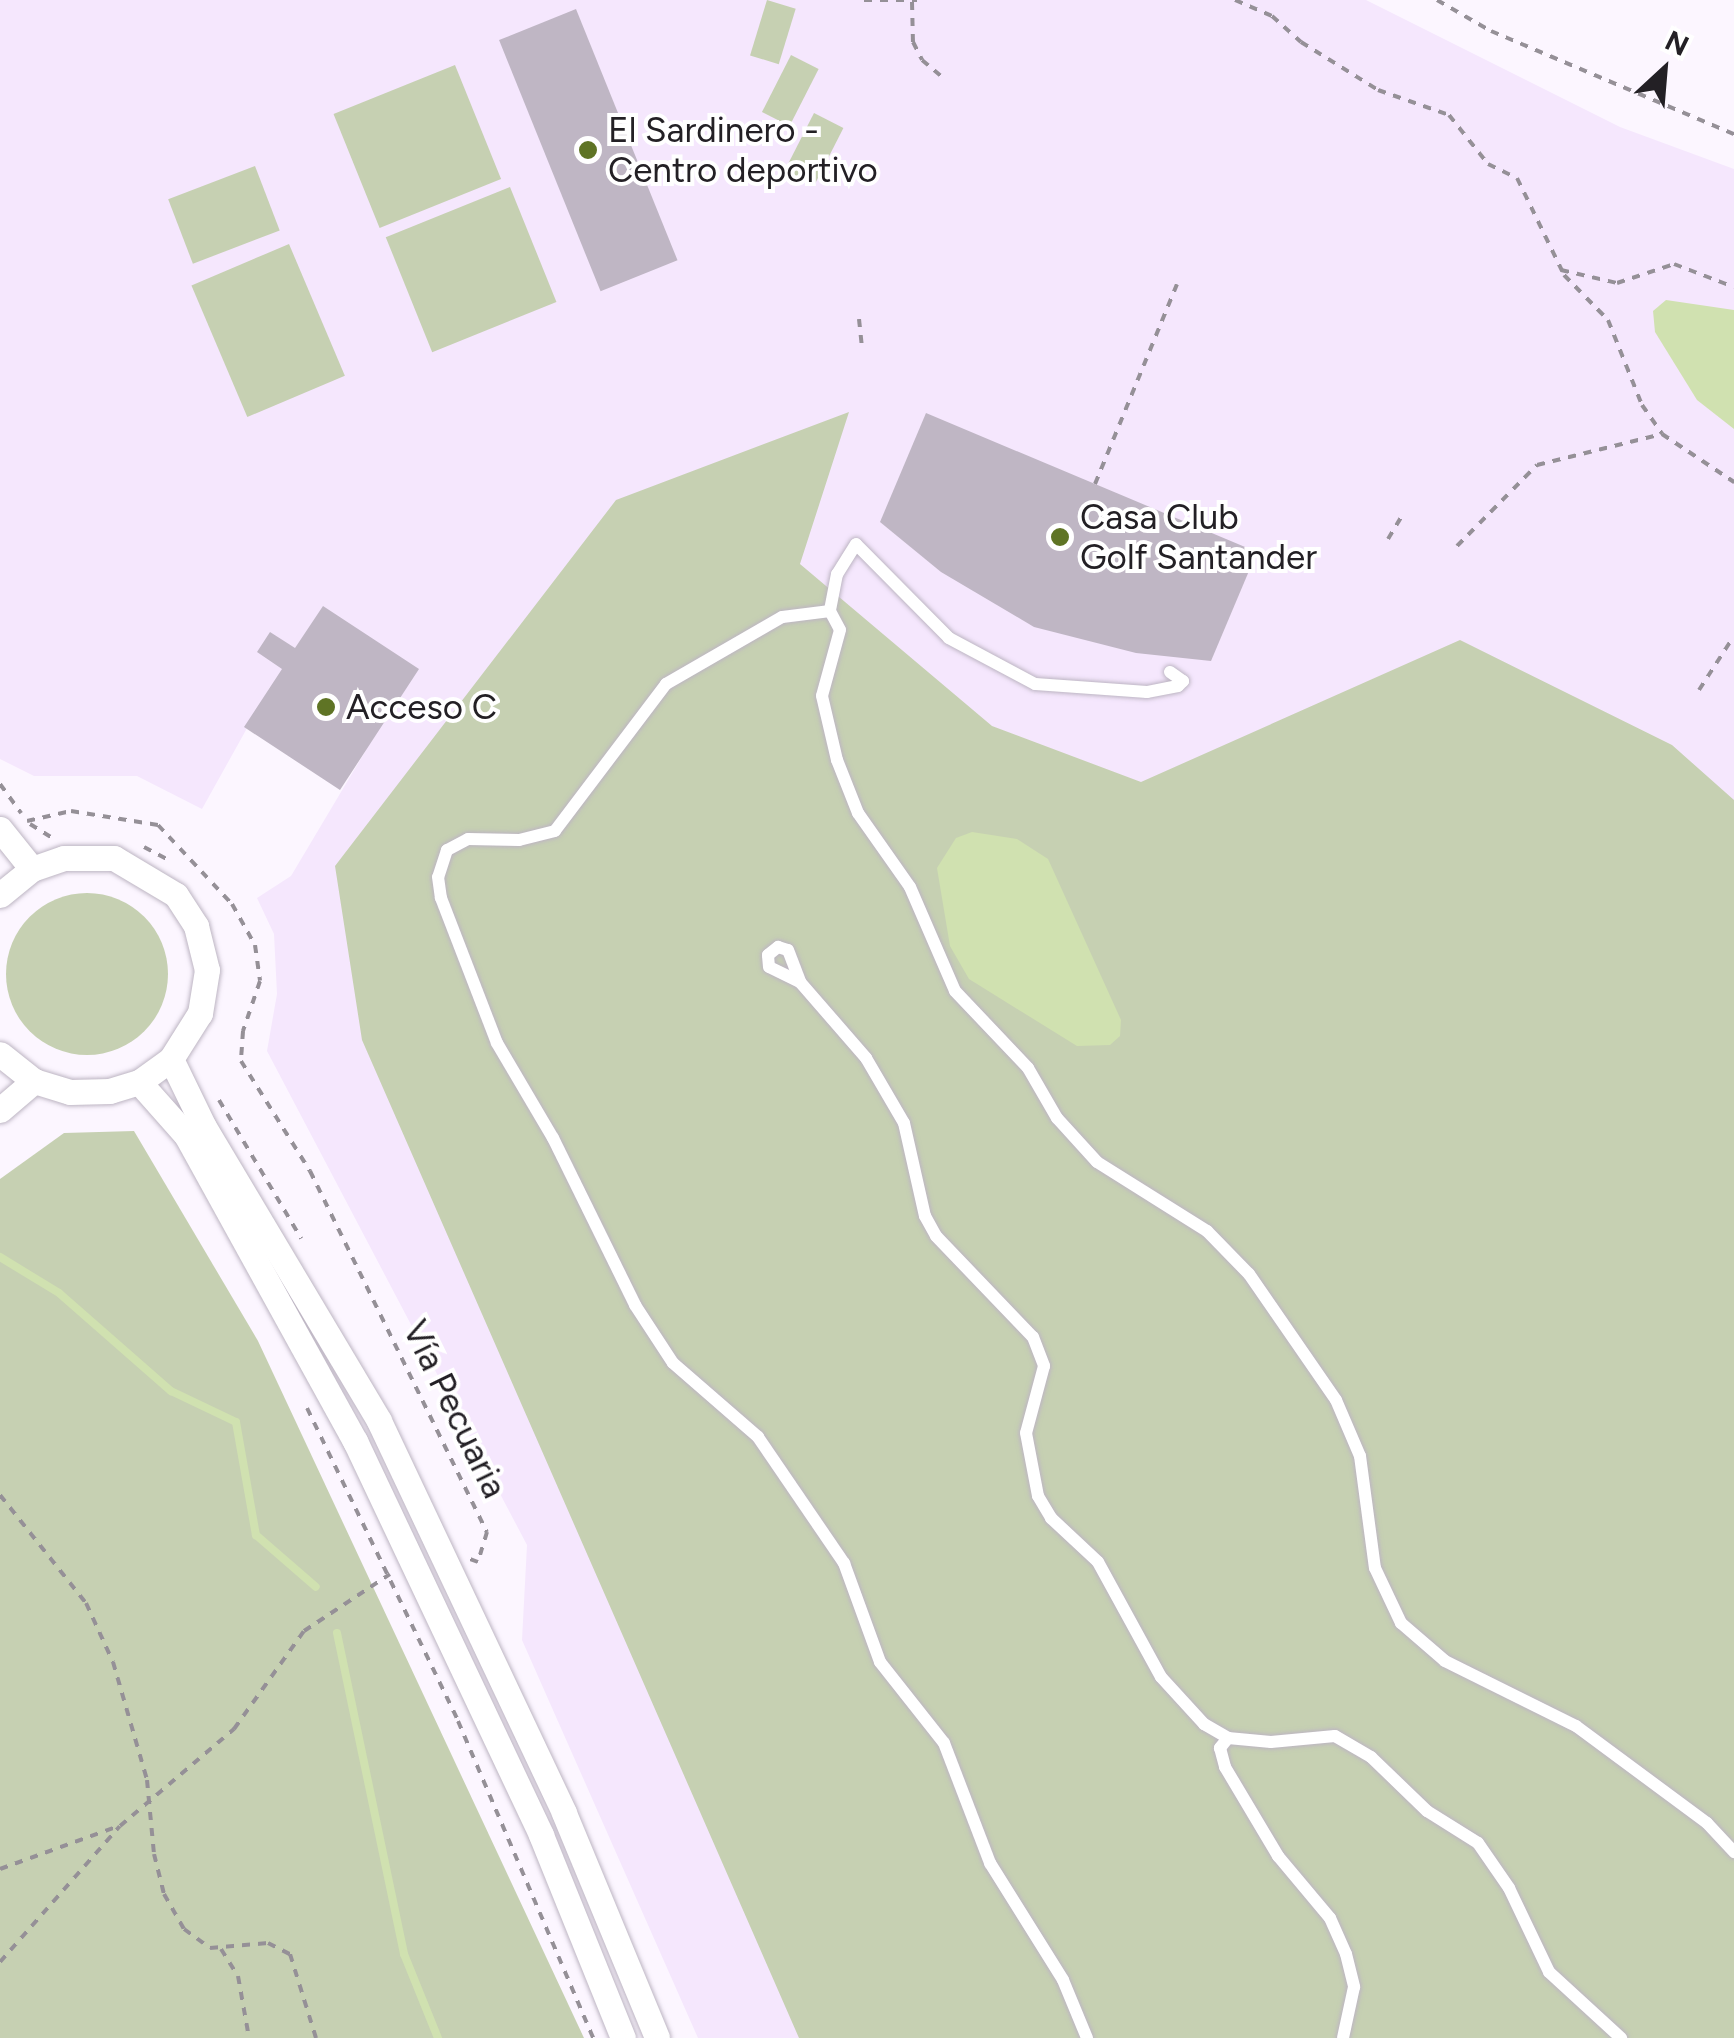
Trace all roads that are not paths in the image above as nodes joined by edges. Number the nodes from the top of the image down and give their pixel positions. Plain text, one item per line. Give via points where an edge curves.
1 (830, 611) junction
2 (1170, 672) dead end
3 (0, 829) edge
4 (32, 869) junction
5 (2, 886) edge
6 (800, 982) dead end
7 (1, 1057) edge
8 (171, 1060) junction
9 (34, 1080) junction
10 (139, 1082) junction
11 (0, 1110) edge
12 (1228, 1738) junction
13 (1734, 1852) edge
14 (623, 2038) edge
15 (657, 2038) edge
16 (1087, 2038) edge
17 (1344, 2038) edge
18 (1621, 2038) edge

1 - 2 lane via 837,574 856,544 949,638 1035,684 1147,692 1178,686 1182,681
1 - 13 lane via 840,630 822,696 837,760 858,813 910,887 955,991 1028,1068 1058,1118 1097,1162 1208,1231 1250,1274 1336,1400 1360,1456 1375,1568 1401,1623 1445,1661 1576,1726 1707,1823
1 - 16 lane via 782,617 666,684 555,831 519,840 468,839 447,850 438,876 441,898 497,1043 636,1306 673,1362 758,1437 844,1563 880,1662 944,1742 982,1846 1063,1980
3 - 4 street
4 - 5 street
4 - 8 street via 64,858 114,858 176,895 196,926 206,970 200,1012
6 - 12 lane via 866,1058 904,1123 925,1216 936,1236 1034,1337 1044,1366 1026,1433 1038,1496 1051,1518 1098,1562 1161,1677 1204,1724
7 - 9 street
8 - 10 street
8 - 15 street via 379,1422 564,1814
9 - 10 street via 70,1092 110,1092
9 - 11 street
10 - 14 street via 186,1135 355,1441 541,1835
12 - 17 lane via 1220,1748 1225,1768 1278,1856 1330,1918 1346,1954 1354,1987
12 - 18 lane via 1335,1736 1371,1757 1427,1811 1478,1842 1509,1888 1548,1972

